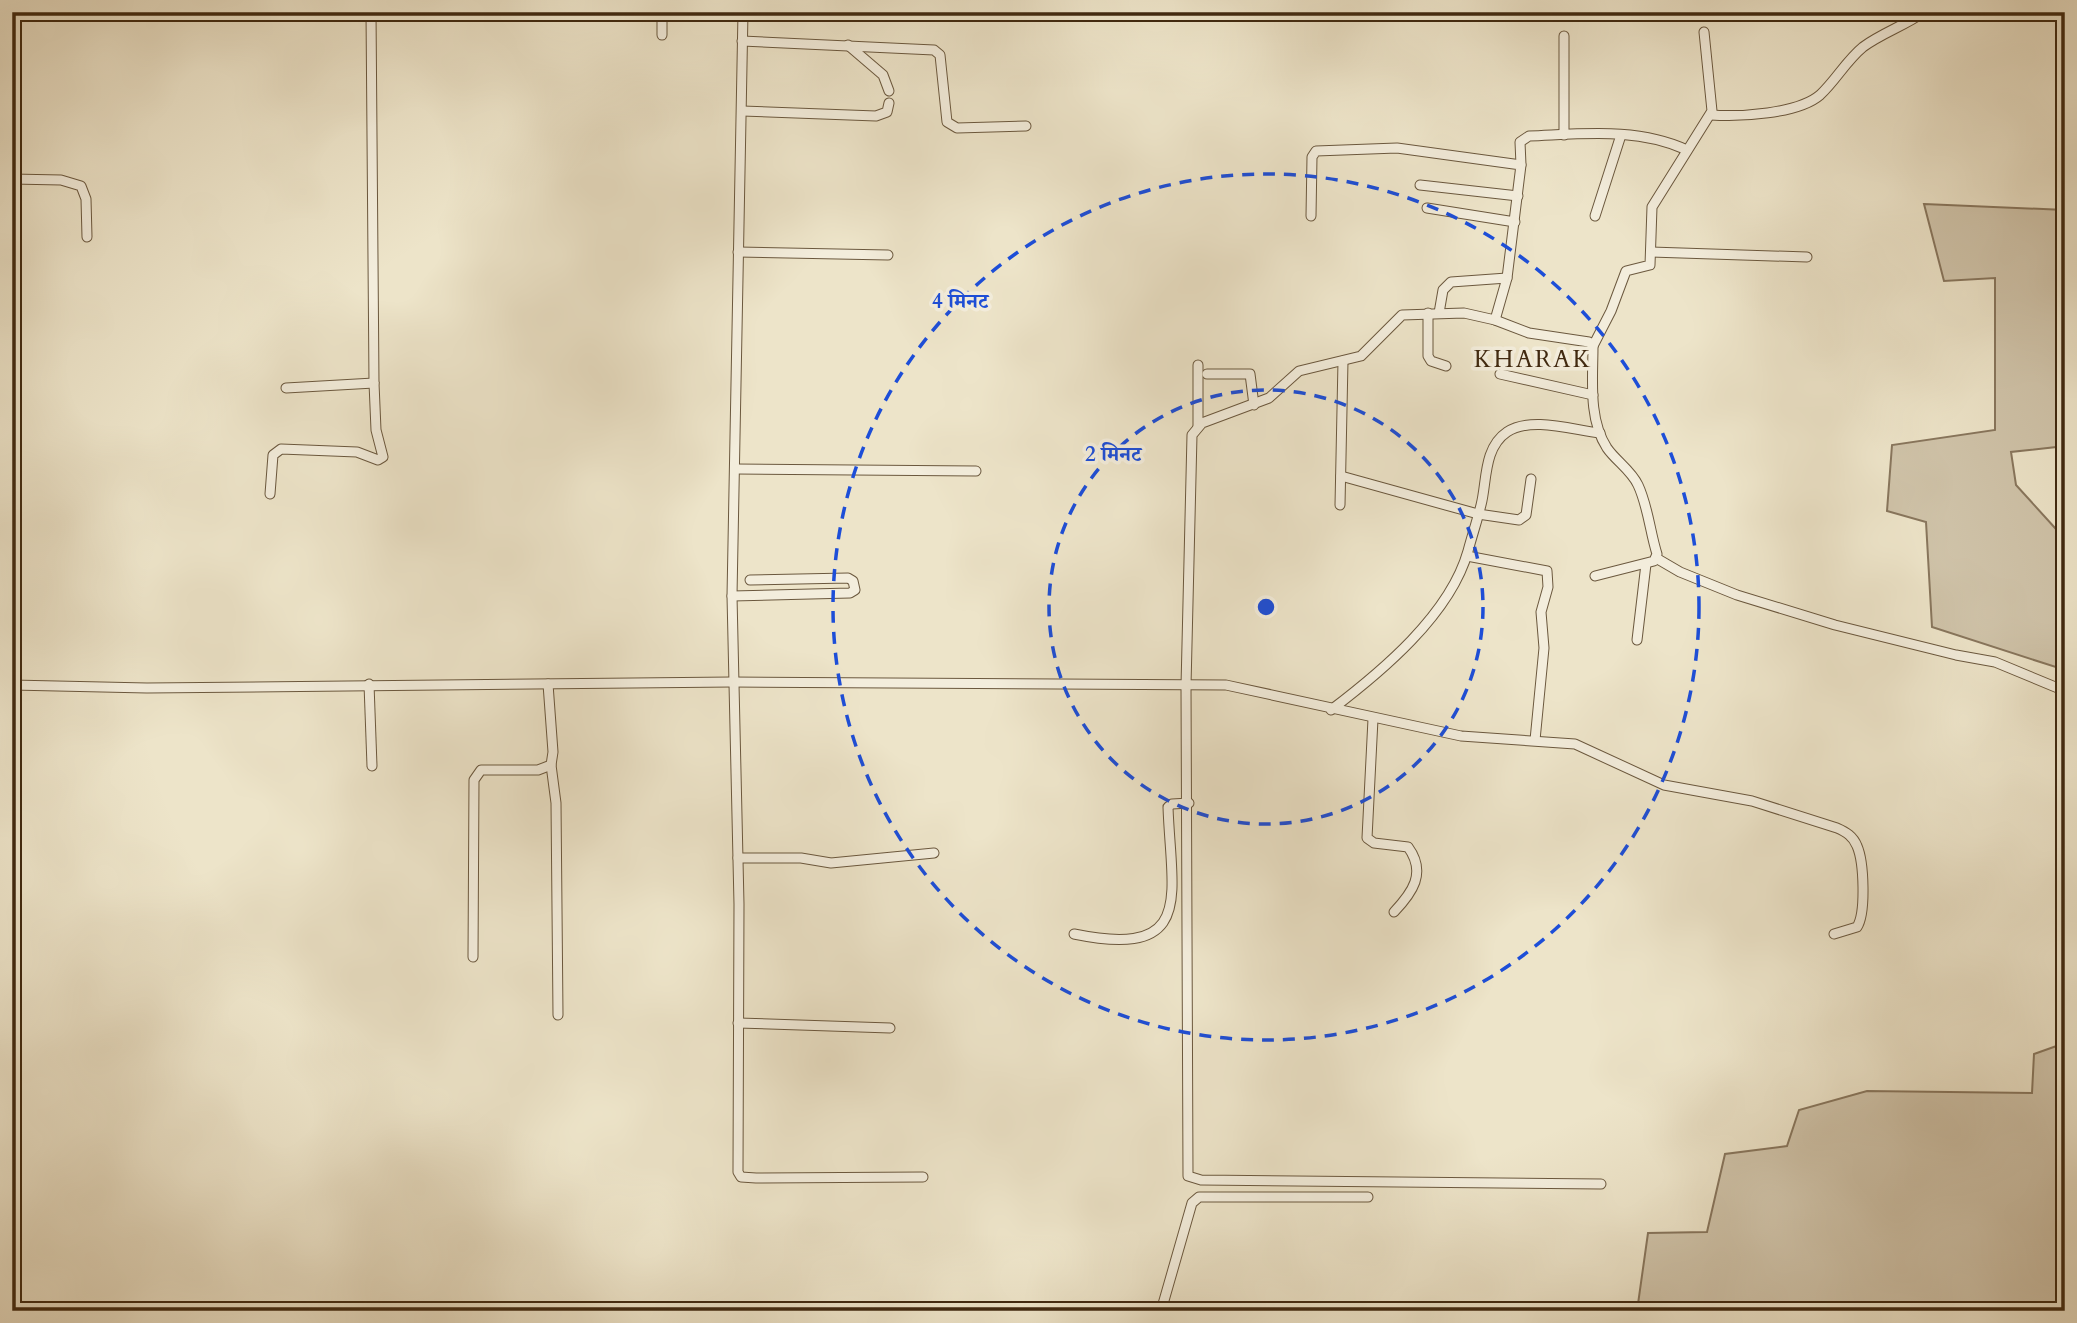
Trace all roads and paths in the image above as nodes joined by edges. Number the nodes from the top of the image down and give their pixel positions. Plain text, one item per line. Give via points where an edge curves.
1 (371, 12) edge
2 (662, 12) edge
3 (743, 12) edge
4 (1924, 12) edge
5 (1704, 32) dead end
6 (662, 35) dead end
7 (1564, 36) dead end
8 (743, 41) junction
9 (848, 45) junction
10 (889, 91) dead end
11 (889, 103) dead end
12 (742, 111) junction
13 (1711, 115) junction
14 (1026, 126) dead end
15 (1564, 135) junction
16 (1621, 135) junction
17 (1687, 150) junction
18 (1521, 165) junction
19 (12, 179) edge
20 (1420, 185) dead end
21 (1518, 196) junction
22 (1427, 208) dead end
23 (1311, 216) dead end
24 (1595, 216) dead end
25 (1515, 222) junction
26 (87, 237) dead end
27 (738, 252) junction
28 (1651, 252) junction
29 (888, 255) dead end
30 (1807, 257) dead end
31 (1507, 278) junction
32 (1428, 313) junction
33 (1439, 313) junction
34 (1496, 320) junction
35 (1593, 346) junction
36 (1343, 361) junction
37 (1198, 365) dead end
38 (1446, 366) dead end
39 (1207, 373) dead end
40 (1500, 374) dead end
41 (374, 383) junction
42 (286, 388) dead end
43 (1593, 395) junction
44 (1254, 404) junction
45 (1198, 426) junction
46 (1600, 433) junction
47 (736, 469) junction
48 (976, 471) dead end
49 (1341, 476) junction
50 (1531, 479) dead end
51 (270, 494) dead end
52 (1340, 505) dead end
53 (1478, 514) junction
54 (1466, 556) junction
55 (1656, 558) junction
56 (1646, 565) junction
57 (1595, 576) dead end
58 (750, 580) dead end
59 (732, 596) junction
60 (1637, 640) dead end
61 (732, 682) junction
62 (369, 684) junction
63 (548, 684) junction
64 (12, 685) edge
65 (1186, 686) junction
66 (2065, 691) edge
67 (1331, 710) junction
68 (1373, 719) junction
69 (1535, 740) junction
70 (551, 765) junction
71 (372, 766) dead end
72 (1189, 803) junction
73 (934, 853) dead end
74 (738, 858) junction
75 (1394, 912) dead end
76 (1074, 934) dead end
77 (1834, 934) dead end
78 (473, 957) dead end
79 (558, 1015) dead end
80 (738, 1023) junction
81 (890, 1028) dead end
82 (923, 1177) dead end
83 (1601, 1184) dead end
84 (1368, 1197) dead end
85 (1161, 1311) edge

1 - 41 street
2 - 6 street
3 - 8 street
4 - 13 street via 1870,42 1806,104 1737,116
5 - 13 street
7 - 15 street
8 - 9 street
8 - 12 street
9 - 10 street via 883,75
9 - 14 street via 934,50 940,55 945,118 952,126
11 - 12 street via 887,112 876,116
12 - 27 street
13 - 17 street
15 - 16 street
15 - 18 street via 1524,137
16 - 17 street via 1661,139
16 - 24 street
17 - 28 street via 1652,207
18 - 21 street
18 - 23 street via 1397,148 1316,151 1312,157
19 - 26 street via 61,180 80,186 86,199
20 - 21 street
21 - 25 street
22 - 25 street
25 - 31 street
27 - 29 street
27 - 47 street
28 - 30 street
28 - 35 street via 1650,265 1624,274
31 - 33 street via 1451,282 1443,290
31 - 34 street
32 - 33 street
32 - 36 street via 1399,316 1365,353
32 - 38 street via 1428,356
33 - 34 street
34 - 35 street via 1521,331
35 - 43 street
36 - 44 street via 1299,370 1273,396
36 - 49 street
37 - 45 street
39 - 44 street via 1250,374
40 - 43 street
41 - 42 street
41 - 51 street via 382,459 357,452 279,450 273,455
43 - 46 street
44 - 45 street
45 - 65 street via 1192,435 1191,456
46 - 53 street via 1529,425 1508,431 1488,466
46 - 55 street via 1640,490
47 - 48 street
47 - 59 street
49 - 52 street
49 - 53 street
50 - 53 street via 1522,520
53 - 54 street
54 - 67 street via 1451,587 1389,663
54 - 69 street via 1547,572
55 - 56 street
55 - 66 street via 1737,595 1849,628 1995,662
56 - 57 street
56 - 60 street
58 - 59 street via 848,578 855,590
59 - 61 street
61 - 63 street
61 - 65 street
61 - 74 street
62 - 63 street
62 - 64 street
62 - 71 street
63 - 70 street
65 - 67 street via 1244,687
65 - 72 street
67 - 68 street
68 - 69 street via 1461,737
68 - 75 street via 1367,838 1408,847 1417,869 1411,895
69 - 77 street via 1588,748 1664,785 1752,801 1846,832 1860,855 1863,903 1857,927
70 - 78 street via 538,770 481,770 475,775
70 - 79 street via 556,803
72 - 76 street via 1169,805 1173,897 1163,925 1133,939 1102,940
72 - 83 street via 1187,1171 1191,1178
73 - 74 street via 831,863
74 - 80 street
80 - 81 street
80 - 82 street via 739,1175
84 - 85 street via 1199,1197 1192,1203

